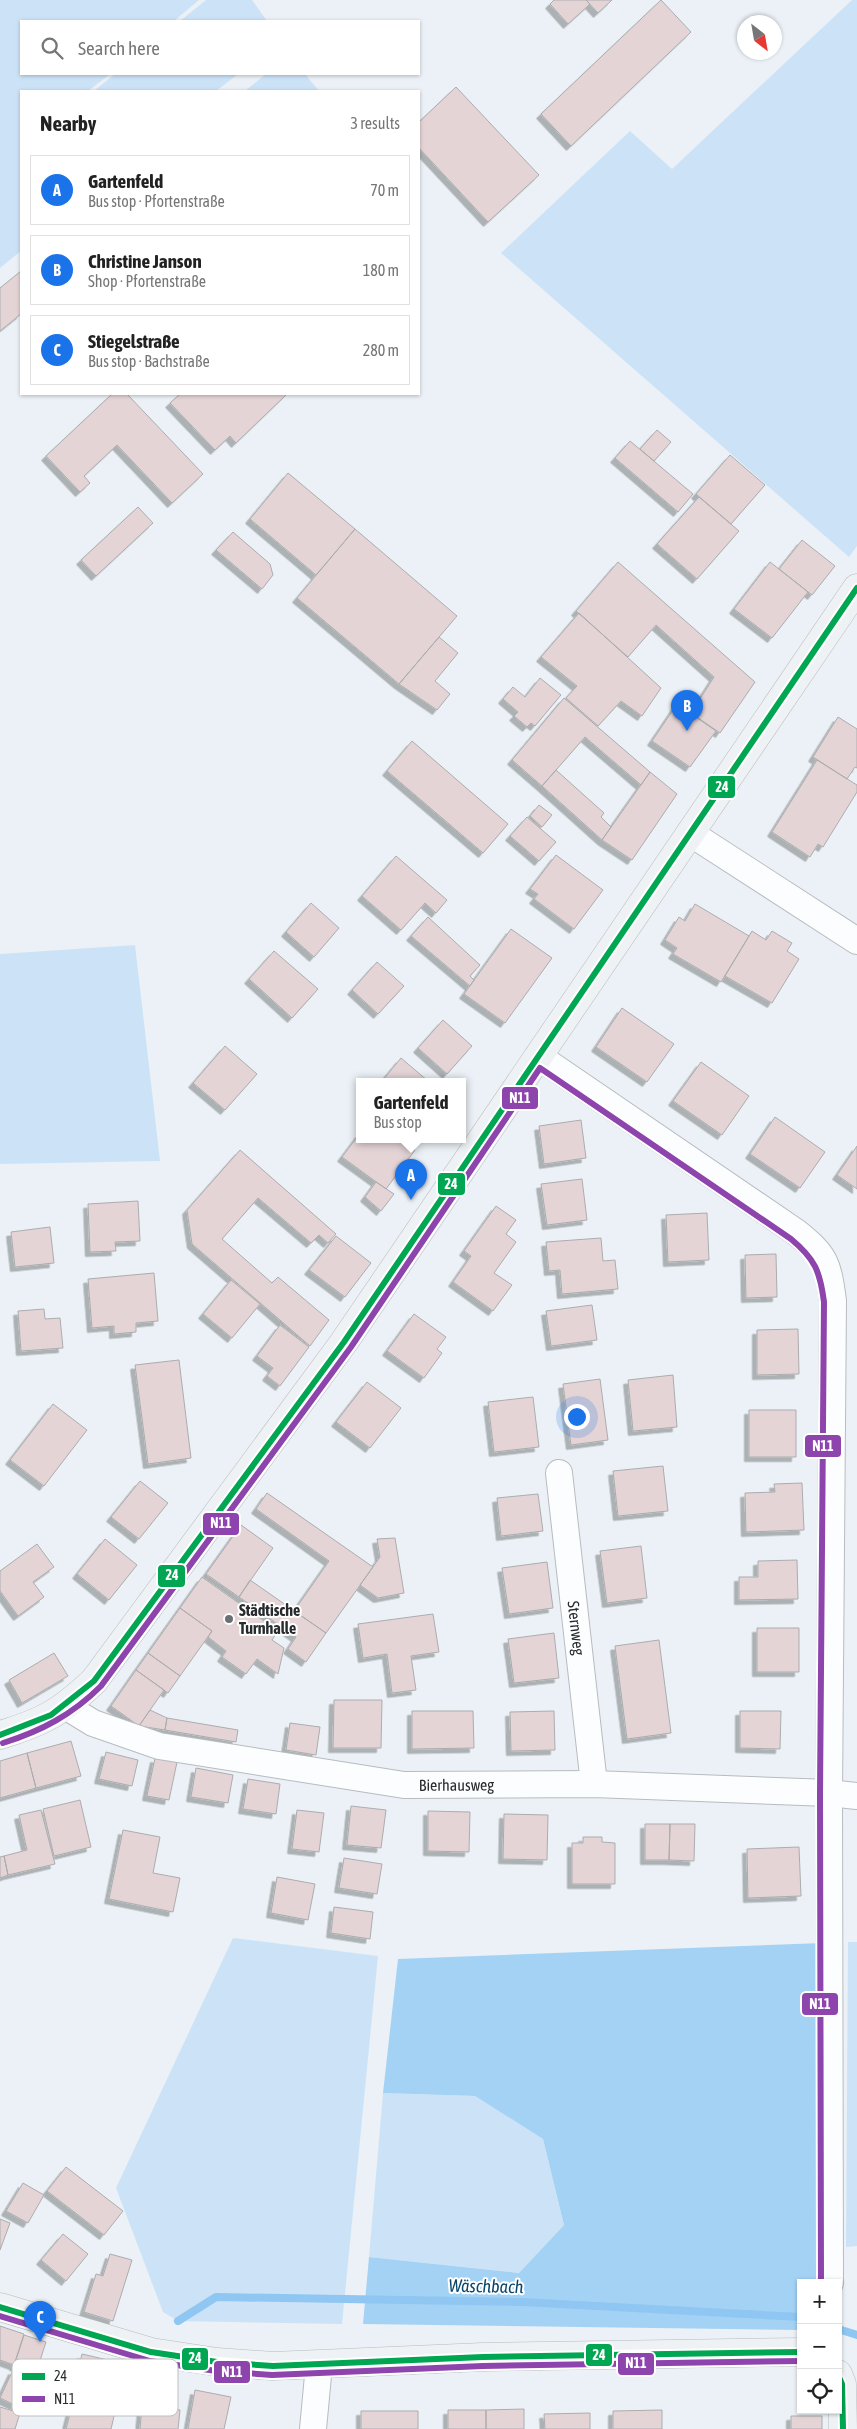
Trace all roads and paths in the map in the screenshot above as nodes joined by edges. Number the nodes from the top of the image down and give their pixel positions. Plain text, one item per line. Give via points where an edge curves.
1 (857, 588) edge
2 (690, 833) junction
3 (857, 941) edge
4 (538, 1056) junction
5 (559, 1473) dead end
6 (67, 1707) junction
7 (0, 1734) edge
8 (594, 1784) junction
9 (829, 1793) junction
10 (857, 1796) edge
11 (830, 2279) edge
12 (0, 2307) edge
13 (797, 2352) edge
14 (318, 2365) junction
15 (842, 2384) edge
16 (313, 2429) edge
17 (843, 2429) edge

1 - 2 street
2 - 3 street
2 - 4 street
4 - 6 street via 344,1342 94,1681
4 - 9 street via 796,1232 816,1248 824,1260 833,1301
5 - 8 street, Sternweg
6 - 7 street via 33,1725
6 - 8 street, Bierhausweg via 93,1723 159,1746 404,1785
8 - 9 street, Bierhausweg
9 - 10 street, Bierhausweg
9 - 11 street
12 - 14 street via 151,2352 217,2362
13 - 14 street via 483,2357
14 - 16 street
15 - 17 street

